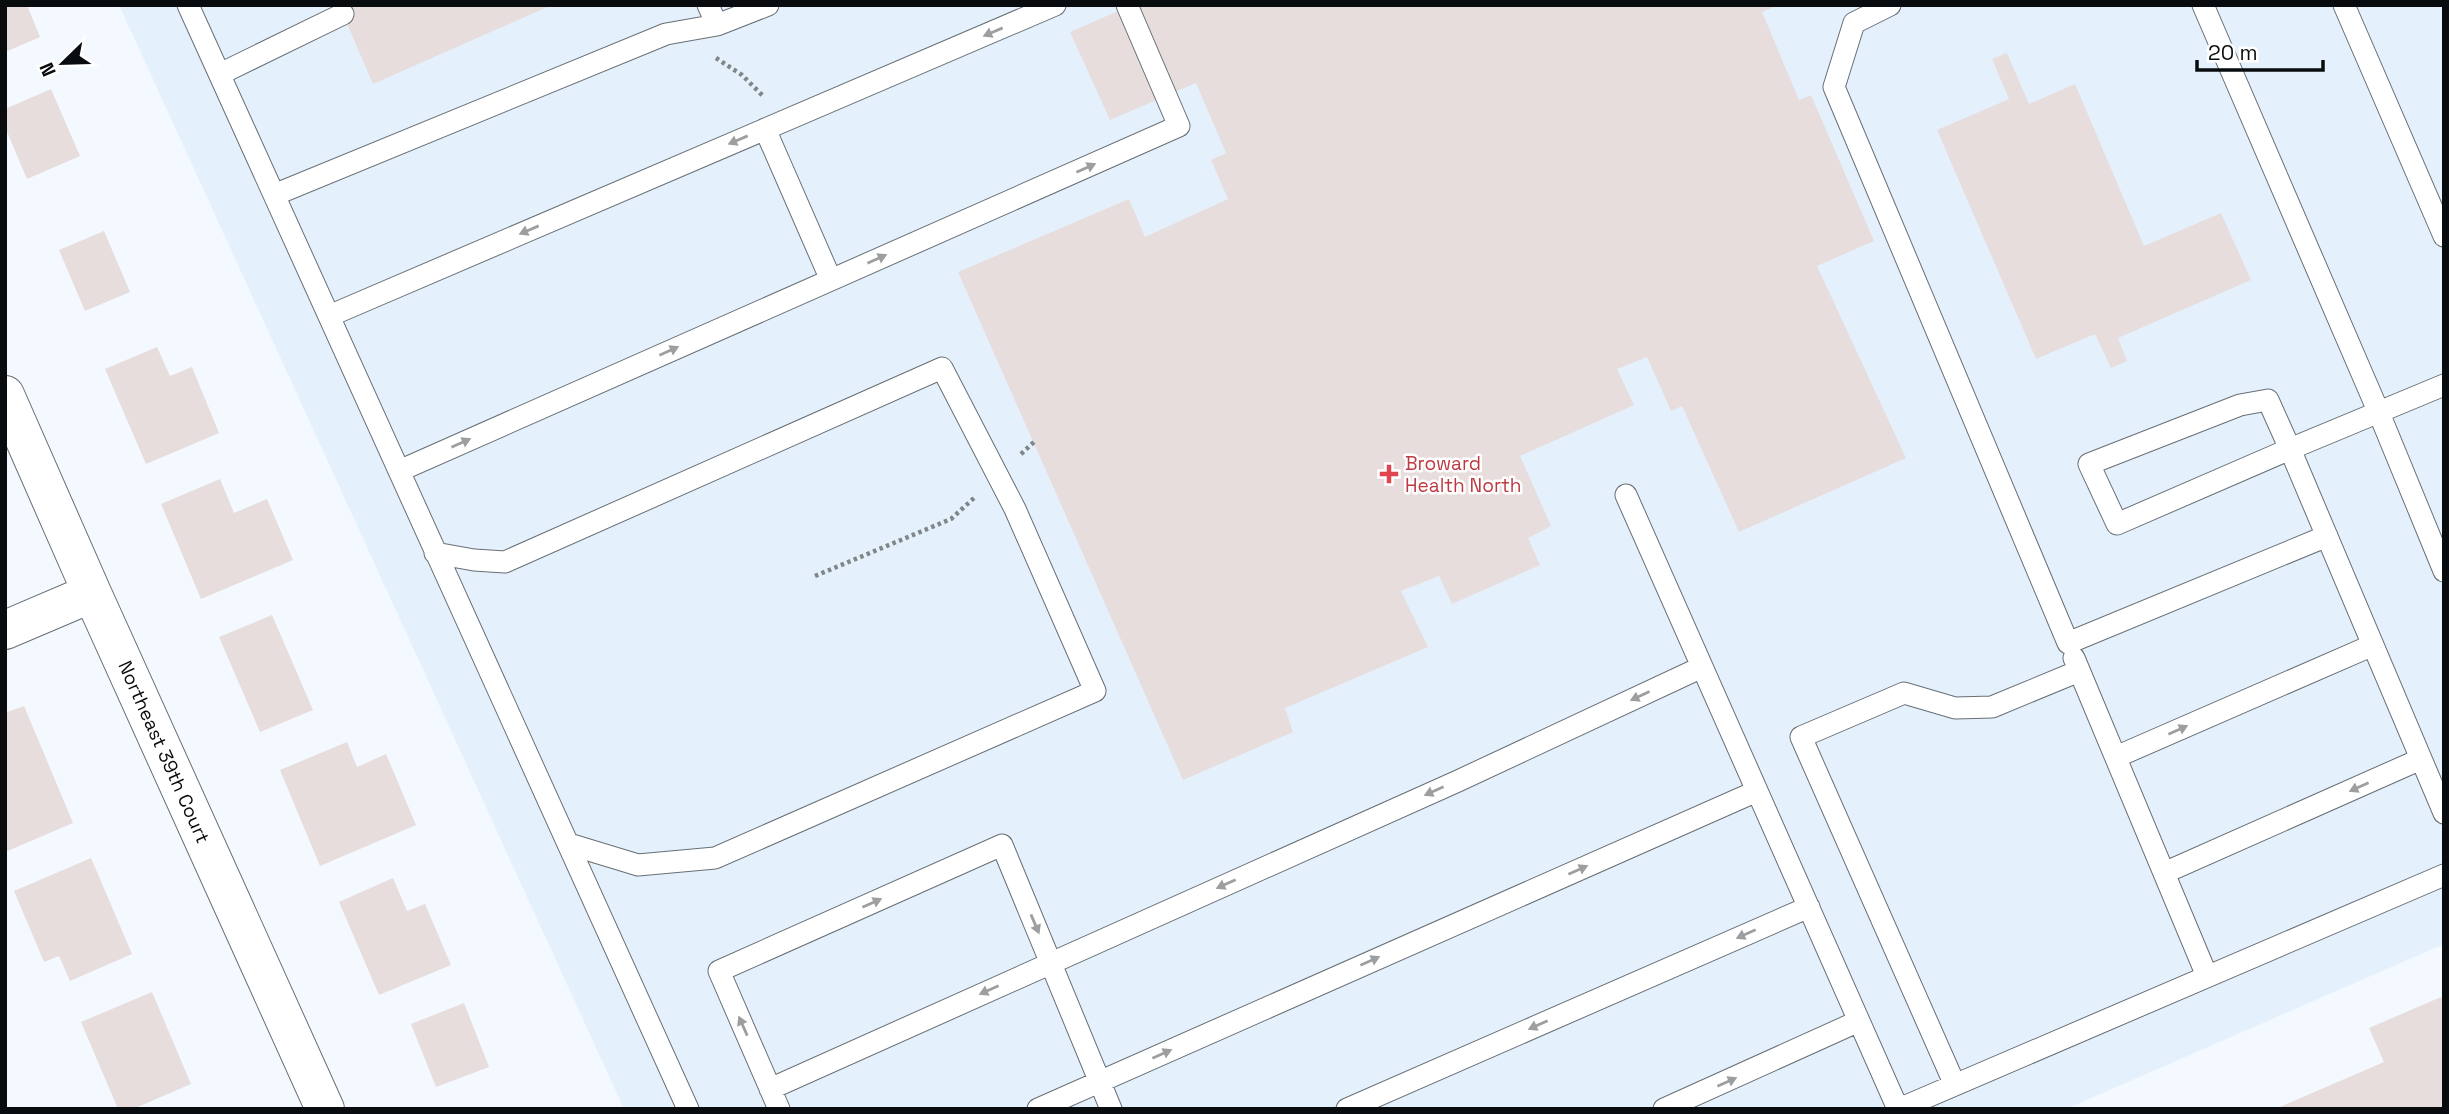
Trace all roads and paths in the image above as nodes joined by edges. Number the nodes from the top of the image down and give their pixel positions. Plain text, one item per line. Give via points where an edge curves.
1 (188, 5) edge
2 (708, 5) edge
3 (768, 5) edge
4 (1055, 5) edge
5 (1127, 5) edge
6 (1890, 5) edge
7 (2203, 5) edge
8 (2344, 5) edge
9 (343, 14) dead end
10 (717, 25) junction
11 (220, 74) junction
12 (765, 129) junction
13 (274, 195) junction
14 (2444, 236) edge
15 (831, 280) junction
16 (329, 316) junction
17 (2444, 385) edge
18 (5, 395) edge
19 (2379, 413) junction
20 (1034, 442) dead end
21 (2290, 449) junction
22 (399, 471) junction
23 (998, 476) junction
24 (1626, 495) dead end
25 (2327, 536) junction
26 (435, 553) junction
27 (2444, 570) edge
28 (816, 576) dead end
29 (92, 593) junction
30 (5, 630) edge
31 (2068, 643) junction
32 (2373, 645) junction
33 (1702, 667) junction
34 (2079, 671) junction
35 (2116, 757) junction
36 (2421, 759) junction
37 (1757, 791) junction
38 (2444, 813) edge
39 (569, 844) junction
40 (2164, 873) junction
41 (2444, 875) edge
42 (1809, 907) junction
43 (1051, 962) junction
44 (2207, 976) junction
45 (1859, 1021) junction
46 (1100, 1082) junction
47 (1955, 1085) junction
48 (770, 1089) junction
49 (325, 1109) edge
50 (688, 1109) edge
51 (779, 1109) edge
52 (1038, 1109) edge
53 (1111, 1109) edge
54 (1347, 1109) edge
55 (1664, 1109) edge
56 (1898, 1109) edge

1 - 11 lane
2 - 10 lane
3 - 10 lane
4 -> 12 lane
15 -> 5 lane via 1179,126
6 - 31 lane via 1854,23 1834,87
7 - 19 lane
8 - 14 lane
9 - 11 lane
10 - 13 lane via 666,34
11 - 13 lane
12 - 15 lane
12 -> 16 lane
13 - 16 lane
22 -> 15 lane
16 - 22 lane
17 - 19 lane
18 - 29 street, Northeast 39th Court
19 - 21 lane
19 - 27 lane
20 - 23 path
21 - 21 lane via 2268,400 2240,405 2089,464 2117,524
21 - 25 lane
22 - 26 lane
23 - 26 lane via 942,368 505,562
23 - 28 path via 951,519
23 - 39 lane via 1095,691 715,858 638,864
24 - 33 lane
25 - 31 lane
25 - 32 lane
26 - 39 lane
29 - 30 street
29 - 49 street, Northeast 39th Court
31 - 34 lane
35 -> 32 lane
32 - 36 lane
33 - 37 lane
33 -> 43 lane
34 - 35 lane
34 - 47 lane via 1992,707 1955,708 1904,694 1801,737
35 - 40 lane
36 - 38 lane
36 -> 40 lane
37 - 42 lane
46 -> 37 lane
39 - 50 lane
40 - 44 lane
41 - 44 lane
42 - 45 lane
42 -> 54 lane
43 - 46 lane
43 -> 48 lane
48 -> 43 lane via 719,971 1002,845
44 - 47 lane
55 -> 45 lane
45 - 56 lane
46 - 52 lane
46 - 53 lane
47 - 56 lane
48 - 51 lane

